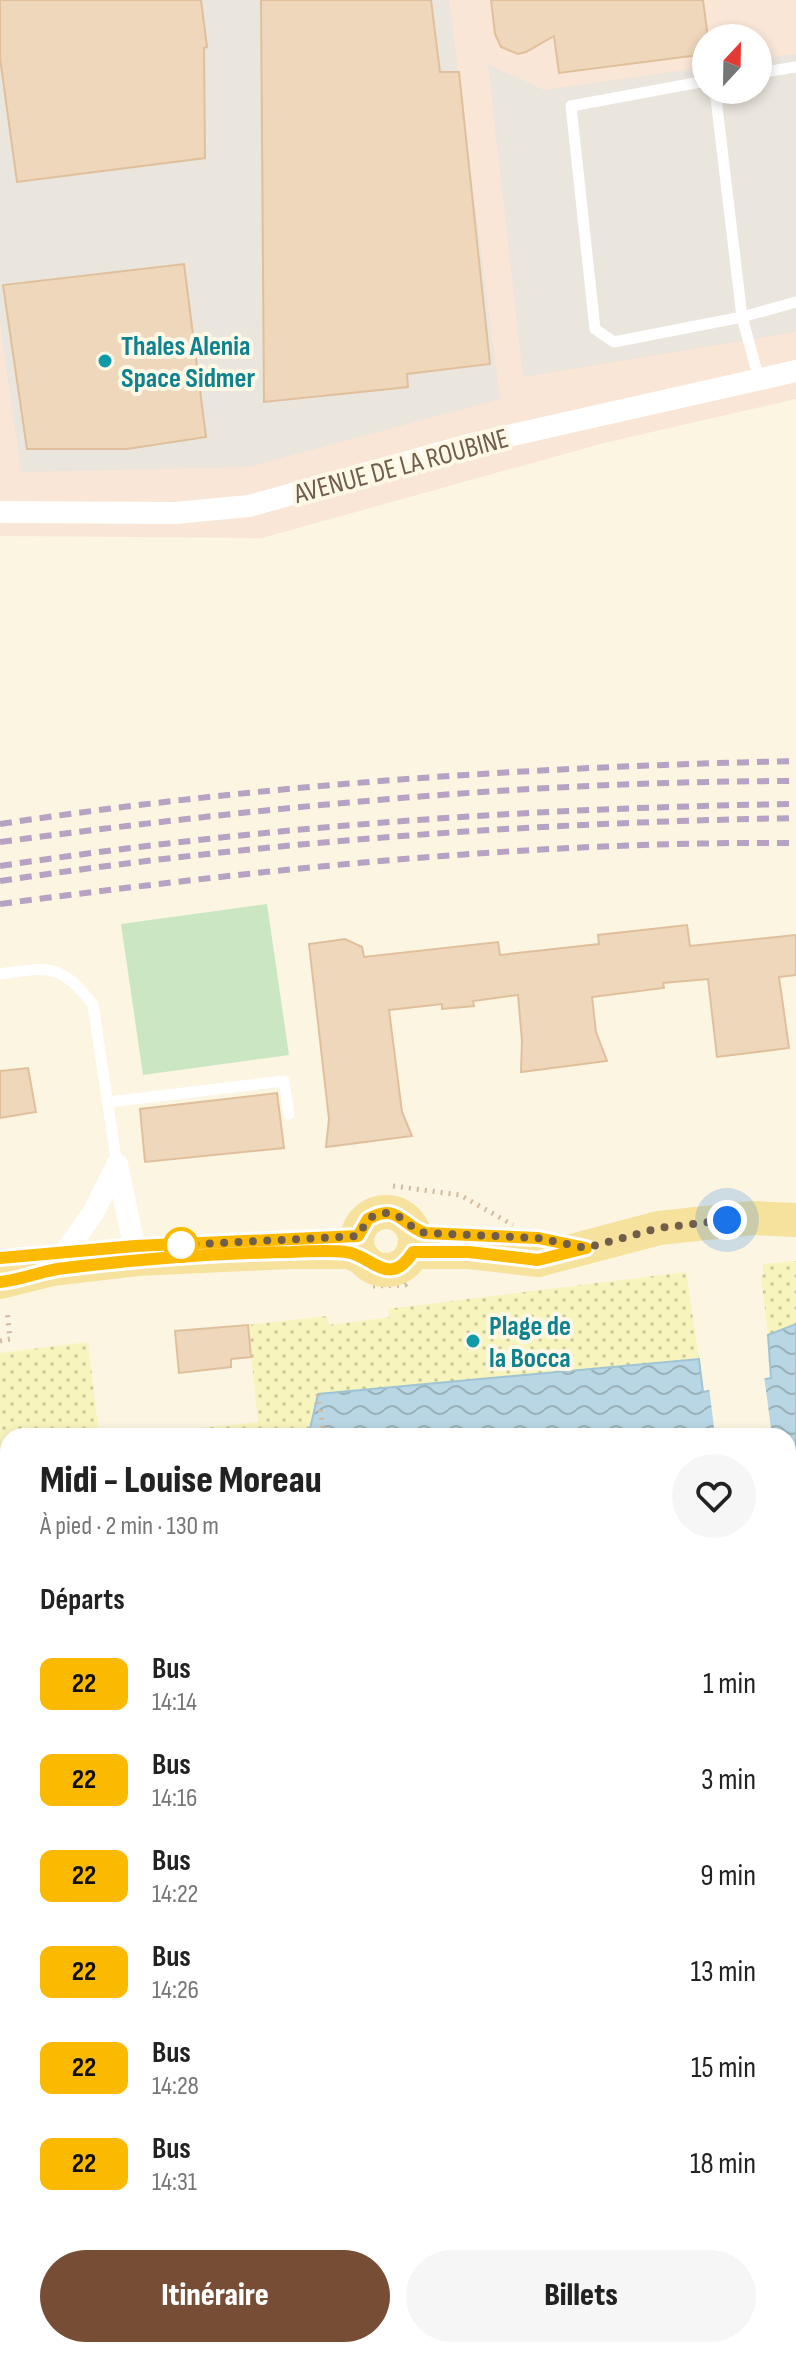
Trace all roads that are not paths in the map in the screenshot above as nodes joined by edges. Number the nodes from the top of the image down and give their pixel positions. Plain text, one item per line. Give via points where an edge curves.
1 (796, 67) edge
2 (772, 71) edge
3 (692, 84) edge
4 (717, 104) edge
5 (796, 302) edge
6 (742, 317) junction
7 (796, 371) edge
8 (759, 379) junction
9 (0, 512) edge
10 (0, 974) edge
11 (108, 1102) junction
12 (289, 1114) dead end
13 (117, 1165) junction
14 (796, 1220) edge
15 (413, 1241) junction
16 (360, 1246) junction
17 (66, 1251) junction
18 (136, 1253) junction
19 (0, 1258) edge
20 (0, 1282) edge

1 - 2 lane
3 - 6 lane via 571,106 595,329 614,342
4 - 6 lane
5 - 6 lane
6 - 8 lane
7 - 8 street, AVENUE DE LA ROUBINE
8 - 9 street, AVENUE DE LA ROUBINE via 468,445 249,506 175,513
10 - 11 lane via 43,968 62,973 79,986 93,1005
11 - 12 lane via 284,1081
11 - 13 lane
13 - 17 street
13 - 18 street
14 - 15 main road via 702,1222 586,1248 538,1238 425,1233
15 - 16 main road via 408,1261 389,1270 378,1269
15 - 16 main road via 405,1219 386,1212 368,1219
16 - 18 main road via 348,1252
17 - 18 main road
17 - 19 main road
18 - 20 main road

